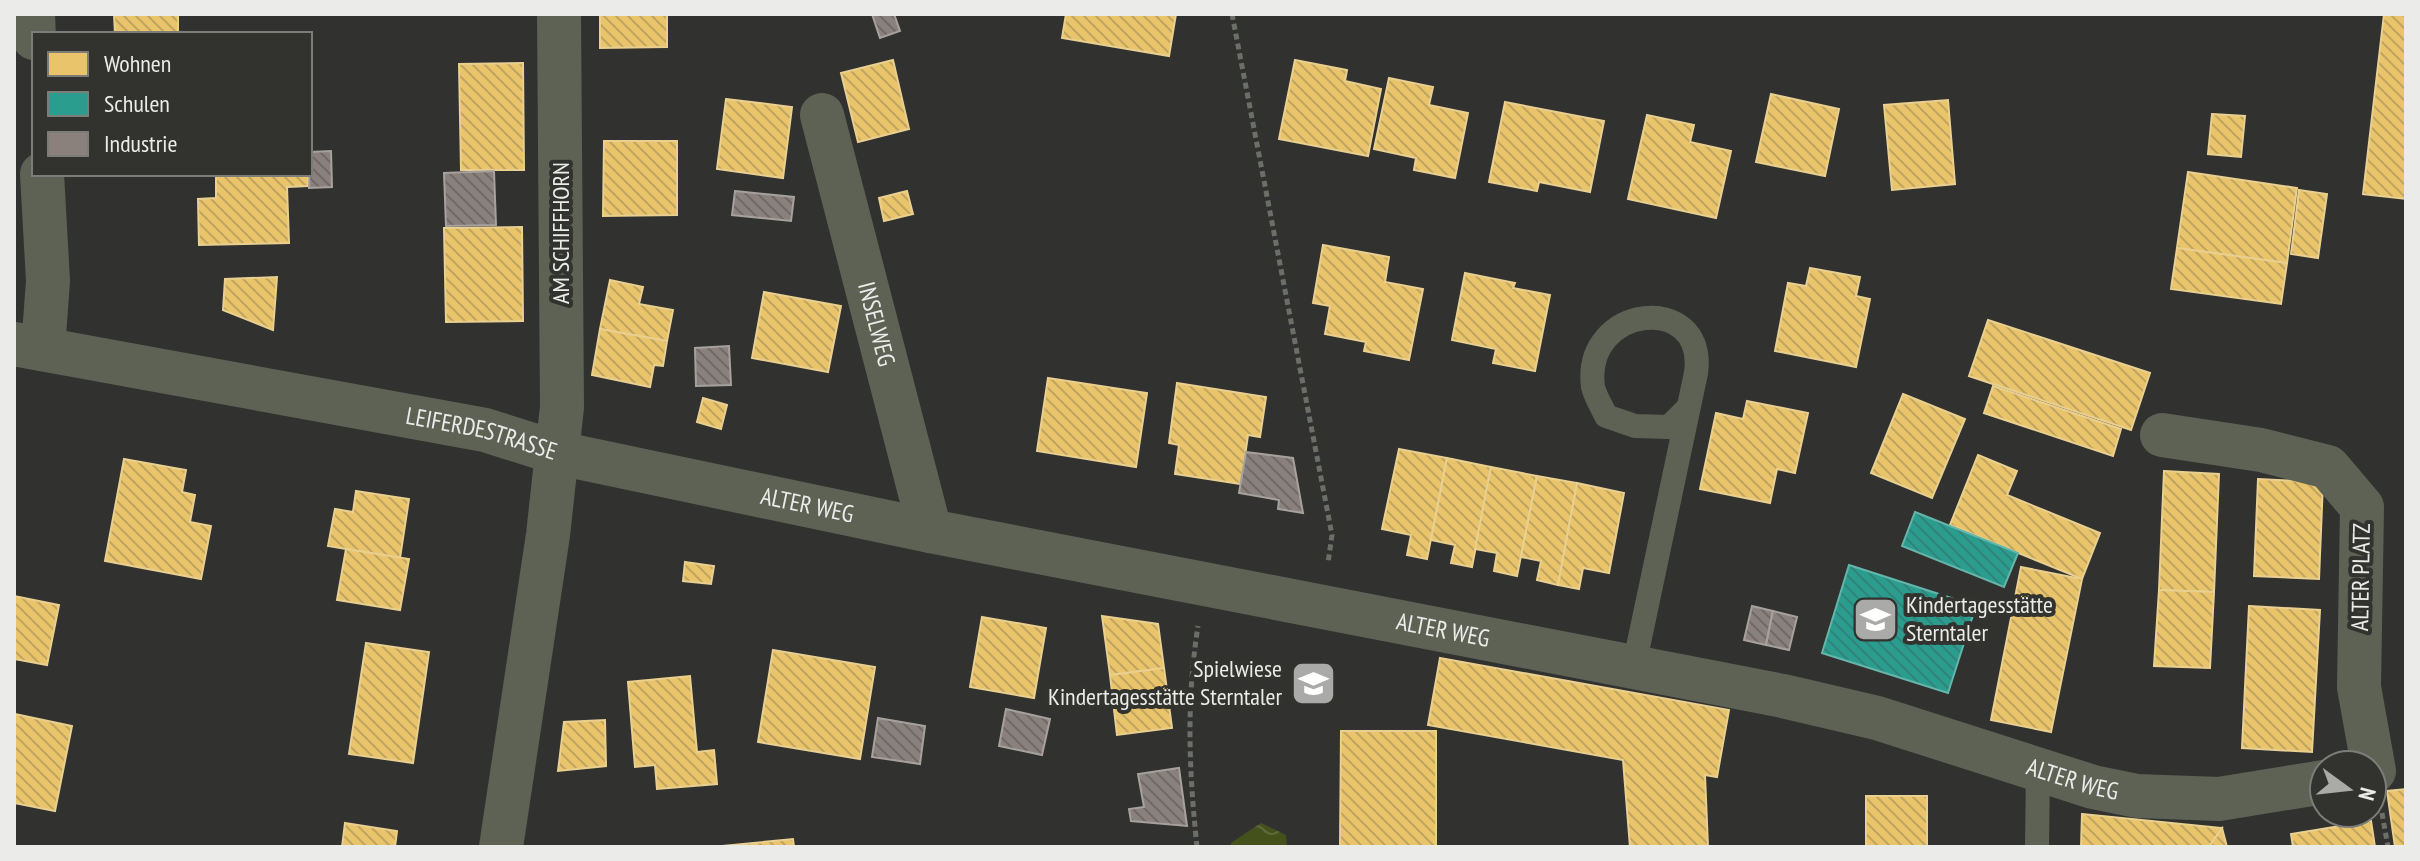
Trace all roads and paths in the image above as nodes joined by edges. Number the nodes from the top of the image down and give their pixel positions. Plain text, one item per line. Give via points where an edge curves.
1 (559, 14) edge
2 (1232, 14) edge
3 (822, 115) dead end
4 (42, 176) edge
5 (29, 346) edge
6 (1688, 408) junction
7 (2162, 435) dead end
8 (558, 453) junction
9 (930, 531) junction
10 (1205, 586) junction
11 (1322, 608) junction
12 (1634, 666) junction
13 (2378, 749) edge
14 (2038, 769) junction
15 (2308, 785) edge
16 (501, 847) edge
17 (1197, 847) edge
18 (2037, 847) edge

1 - 8 street, AM SCHIFFHORN
2 - 11 path via 1332,535
3 - 9 street, INSELWEG
4 - 5 street via 48,281
5 - 8 street, LEIFERDESTRASSE via 485,430
6 - 6 lane via 1699,352 1685,330 1655,316 1624,321 1597,349 1593,387 1606,416 1635,426 1669,427
6 - 12 lane
7 - 13 street, ALTER PLATZ via 2261,450 2328,467 2362,507 2359,687
8 - 9 street, ALTER WEG
8 - 16 street, LEIFERDESTRASSE
9 - 10 street, ALTER WEG
10 - 11 street, ALTER WEG
10 - 17 path via 1189,682 1188,752
11 - 12 street, ALTER WEG
12 - 14 street, ALTER WEG via 1877,718
14 - 15 street, ALTER WEG via 2093,787 2179,798 2219,799
14 - 18 lane

